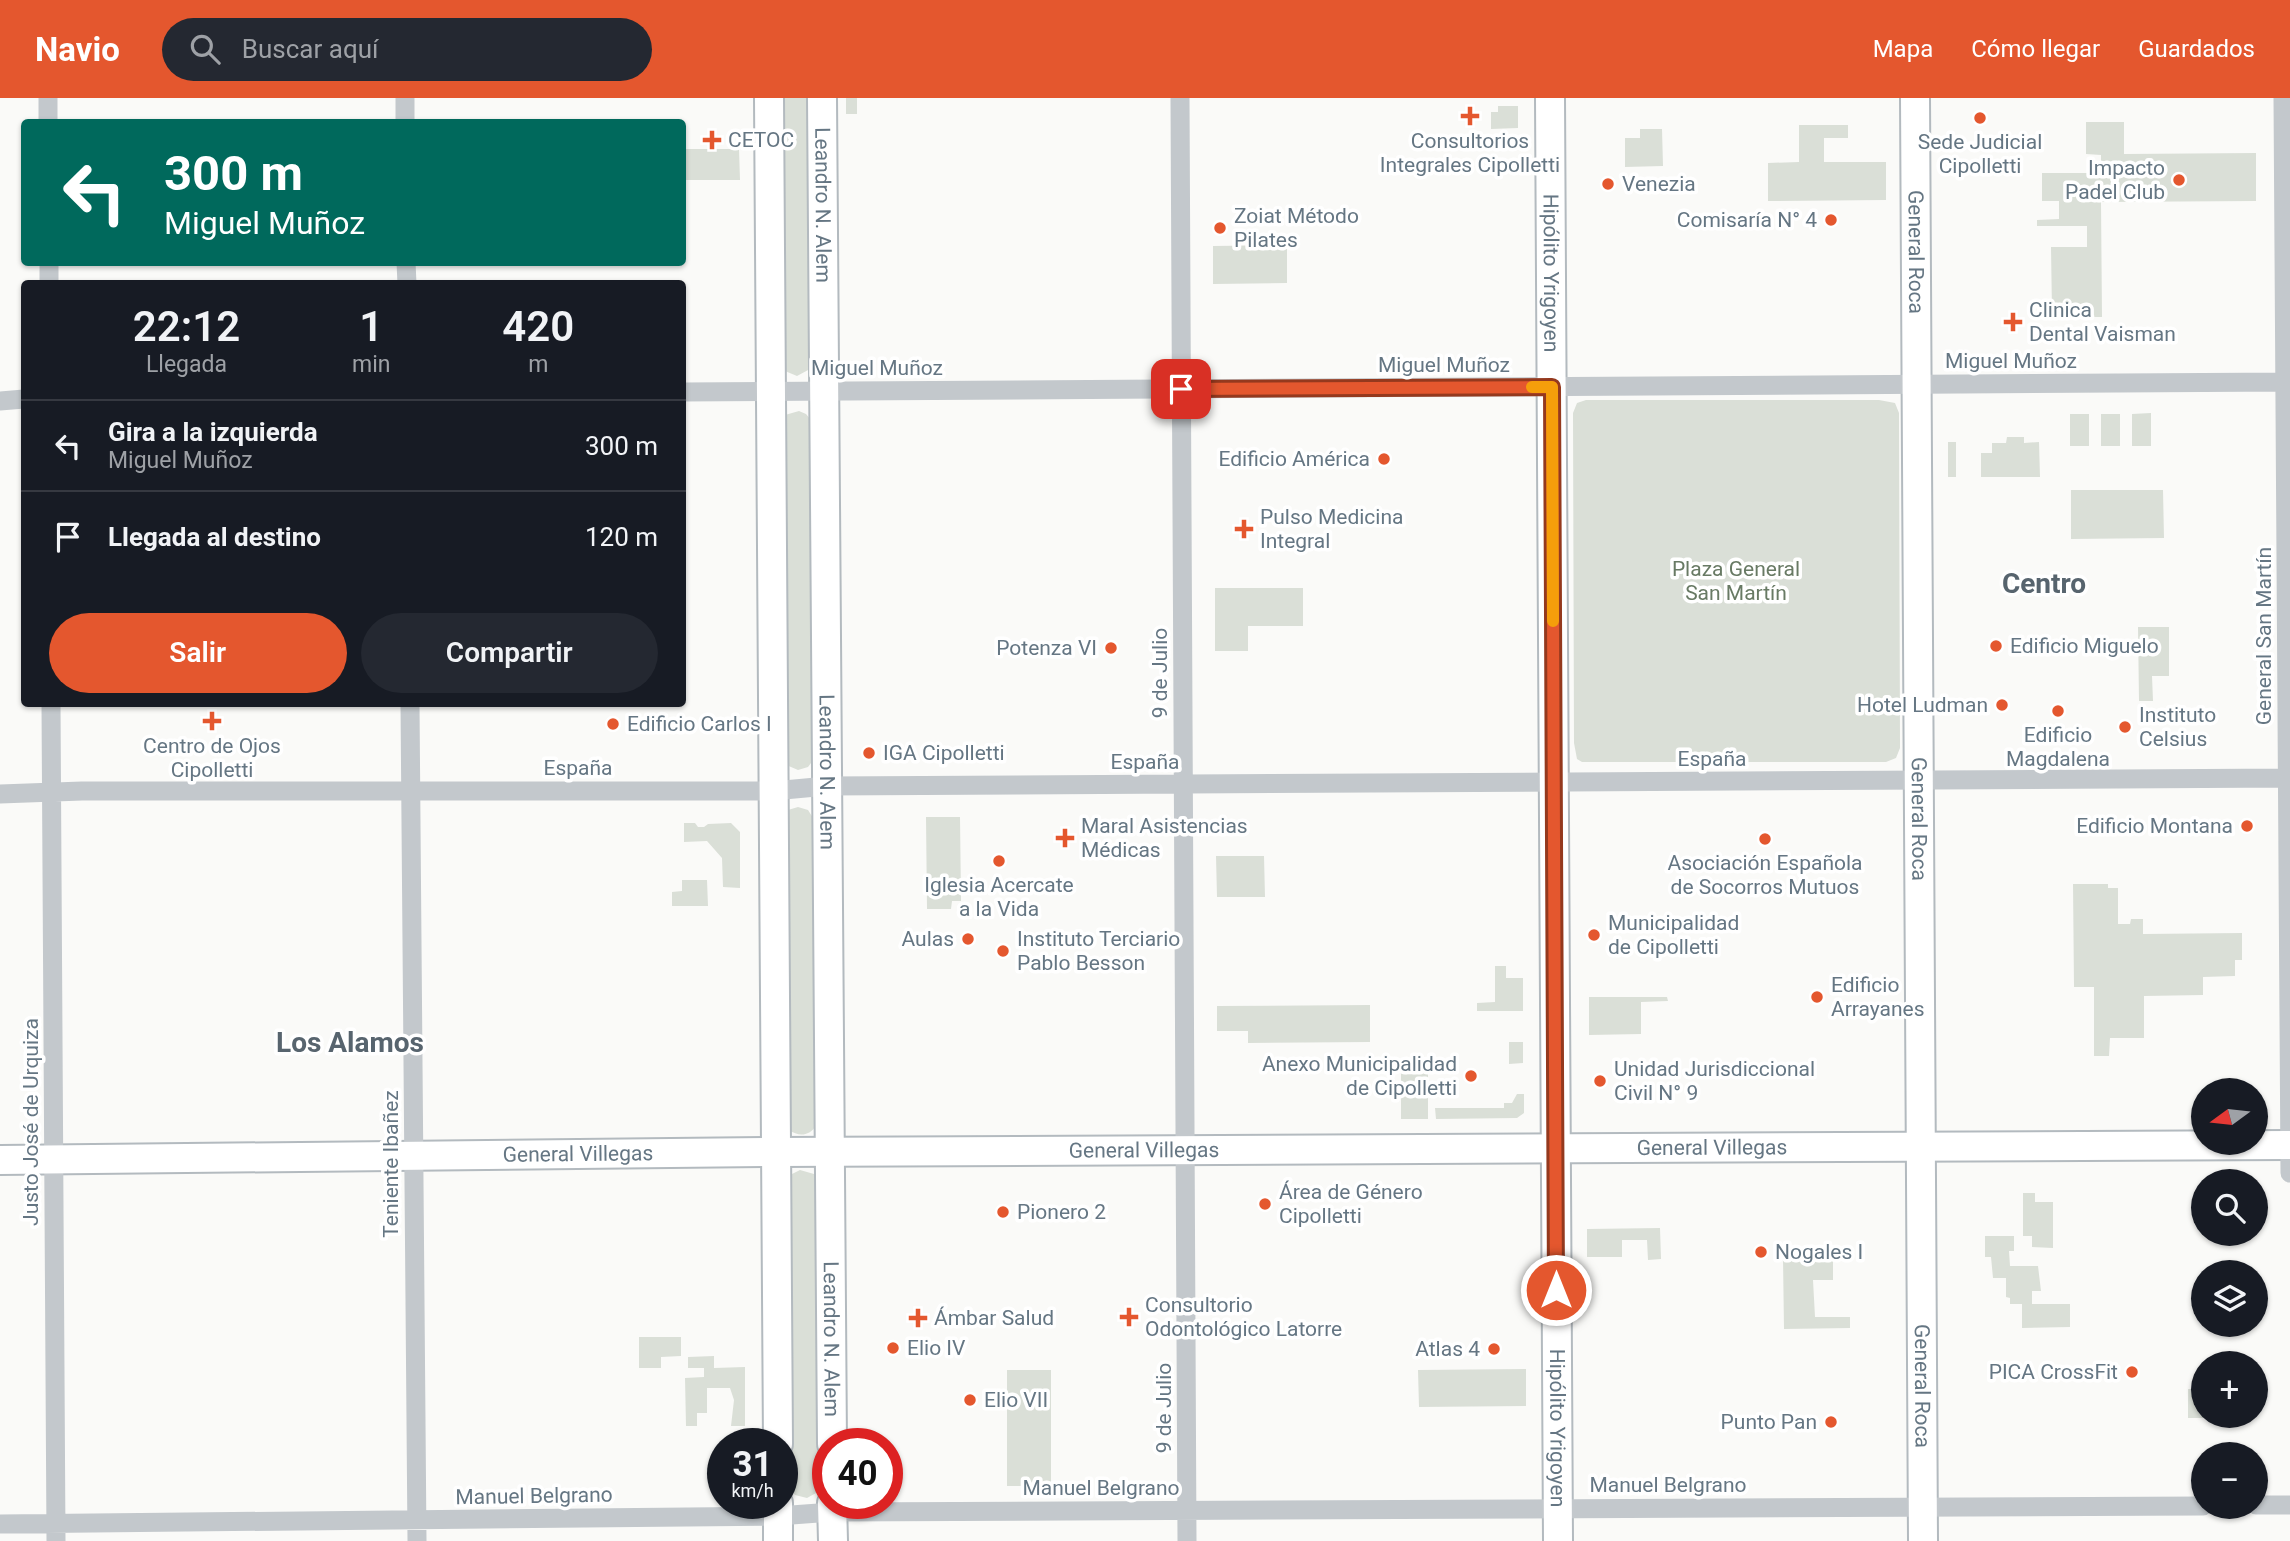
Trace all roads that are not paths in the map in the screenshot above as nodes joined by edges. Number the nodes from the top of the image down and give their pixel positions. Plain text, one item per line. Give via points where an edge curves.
1 (48, 98) edge
2 (405, 98) edge
3 (769, 98) edge
4 (822, 98) edge
5 (1180, 98) edge
6 (1550, 98) edge
7 (1915, 98) edge
8 (2283, 98) edge
9 (48, 119) edge
10 (405, 119) edge
11 (2287, 382) edge
12 (1917, 384) junction
13 (1552, 387) junction
14 (1181, 389) junction
15 (771, 391) junction
16 (824, 391) junction
17 (686, 392) edge
18 (21, 399) edge
19 (0, 401) edge
20 (51, 707) edge
21 (410, 707) edge
22 (2289, 778) edge
23 (1919, 780) junction
24 (1554, 782) junction
25 (1183, 784) junction
26 (827, 786) junction
27 (411, 791) junction
28 (773, 791) junction
29 (52, 792) junction
30 (0, 794) edge
31 (2290, 1145) edge
32 (1921, 1147) junction
33 (1556, 1149) junction
34 (1185, 1150) junction
35 (830, 1152) junction
36 (776, 1153) junction
37 (414, 1156) junction
38 (0, 1160) edge
39 (54, 1160) junction
40 (2290, 1173) edge
41 (778, 1428) edge
42 (832, 1428) edge
43 (2268, 1505) edge
44 (2290, 1505) edge
45 (2191, 1506) edge
46 (1923, 1507) junction
47 (903, 1509) edge
48 (1557, 1509) junction
49 (1187, 1511) junction
50 (812, 1512) edge
51 (832, 1519) edge
52 (417, 1520) junction
53 (778, 1520) edge
54 (0, 1524) edge
55 (56, 1532) edge
56 (417, 1541) edge
57 (833, 1541) edge
58 (1187, 1541) edge
59 (1558, 1541) edge
60 (1923, 1541) edge

1 - 9 street
2 - 10 street
3 - 15 street
4 - 16 street, Leandro N. Alem
5 - 14 street, 9 de Julio
6 - 13 street, Hipólito Yrigoyen
7 - 12 street, General Roca
8 - 11 street, General San Martín
11 - 12 street, Miguel Muñoz
11 - 22 street, General San Martín
12 - 13 street, Miguel Muñoz
12 - 23 street, General Roca
13 - 14 street, Miguel Muñoz
13 - 24 street, Hipólito Yrigoyen
14 - 16 street, Miguel Muñoz
14 - 25 street, 9 de Julio
15 - 16 street, Miguel Muñoz
15 - 17 street, Miguel Muñoz
15 - 28 street
16 - 26 street, Leandro N. Alem
18 - 19 street
20 - 29 street, Justo José de Urquiza
21 - 27 street, Teniente Ibañez
22 - 23 street, España
22 - 31 street, General San Martín
23 - 24 street, España
23 - 32 street, General Roca
24 - 25 street, España
24 - 33 street, Hipólito Yrigoyen
25 - 26 street, España
25 - 34 street, 9 de Julio
26 - 28 street, España
26 - 35 street, Leandro N. Alem
27 - 28 street, España
27 - 29 street, España
27 - 37 street, Teniente Ibañez
28 - 36 street
29 - 30 street, España
29 - 39 street, Justo José de Urquiza
31 - 32 street, General Villegas
31 - 40 street, General San Martín
32 - 33 street, General Villegas
32 - 46 street, General Roca
33 - 34 street, General Villegas
33 - 48 street, Hipólito Yrigoyen
34 - 35 street, General Villegas
34 - 49 street, 9 de Julio
35 - 36 street, General Villegas
35 - 42 street, Leandro N. Alem
36 - 37 street, General Villegas
36 - 41 street
37 - 39 street, General Villegas
37 - 52 street, Teniente Ibañez
38 - 39 street, General Villegas
39 - 55 street, Justo José de Urquiza
43 - 44 street
45 - 46 street, Manuel Belgrano
46 - 48 street, Manuel Belgrano
46 - 60 street, General Roca
47 - 49 street, Manuel Belgrano
48 - 49 street, Manuel Belgrano
48 - 59 street, Hipólito Yrigoyen
49 - 58 street, 9 de Julio
50 - 53 street, Manuel Belgrano
51 - 57 street
52 - 53 street, Manuel Belgrano
52 - 55 street, Manuel Belgrano
52 - 56 street, Teniente Ibañez
54 - 55 street, Manuel Belgrano

